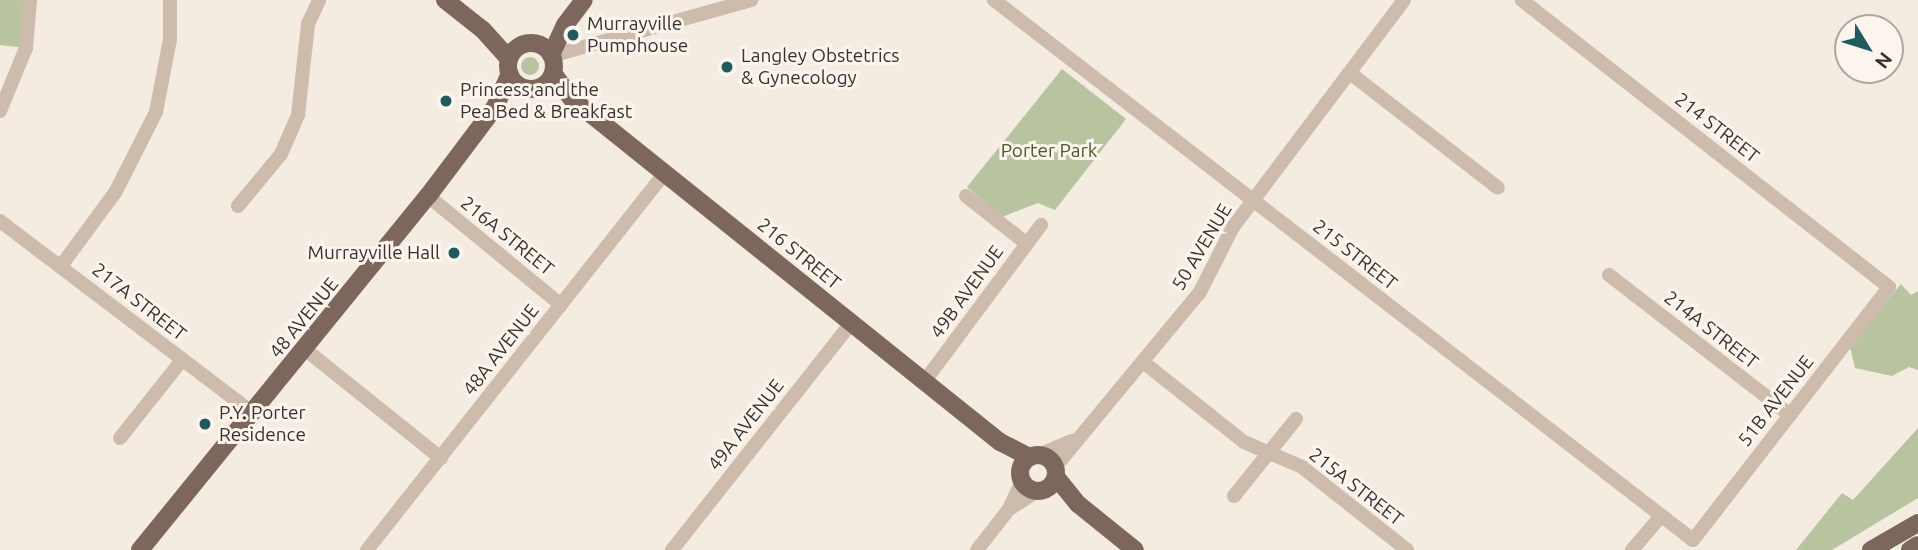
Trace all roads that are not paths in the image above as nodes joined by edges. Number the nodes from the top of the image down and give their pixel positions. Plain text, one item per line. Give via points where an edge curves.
1 (30, 0) edge
2 (170, 0) edge
3 (318, 0) edge
4 (445, 0) edge
5 (584, 0) edge
6 (751, 0) edge
7 (994, 0) edge
8 (1404, 0) edge
9 (1522, 0) edge
10 (548, 64) junction
11 (515, 66) junction
12 (1350, 73) junction
13 (0, 111) edge
14 (665, 173) junction
15 (1498, 188) dead end
16 (966, 196) dead end
17 (428, 197) junction
18 (1253, 201) junction
19 (238, 206) dead end
20 (0, 221) edge
21 (1041, 225) dead end
22 (1026, 243) junction
23 (61, 266) junction
24 (1609, 275) dead end
25 (1889, 287) joint
26 (561, 305) junction
27 (851, 323) junction
28 (306, 350) junction
29 (182, 360) junction
30 (1143, 362) junction
31 (924, 382) junction
32 (254, 414) junction
33 (1790, 415) junction
34 (1296, 419) dead end
35 (120, 438) dead end
36 (1073, 440) junction
37 (1271, 452) junction
38 (441, 458) junction
39 (1028, 465) junction
40 (1056, 471) junction
41 (1040, 491) junction
42 (1234, 496) dead end
43 (1078, 504) junction
44 (1009, 509) junction
45 (1661, 516) junction
46 (1918, 523) edge
47 (1693, 540) joint
48 (1918, 545) edge
49 (1405, 549) edge
50 (140, 550) edge
51 (367, 550) edge
52 (672, 550) edge
53 (977, 550) edge
54 (1135, 550) edge
55 (1632, 550) edge
56 (1871, 550) edge
57 (1910, 550) edge

1 - 13 street via 26,48
2 - 23 street via 170,39 156,112 116,191
3 - 19 street via 308,24 298,115 281,154
4 - 11 main road via 483,30
5 - 10 main road via 565,25
6 - 10 street
7 - 18 street, 215 STREET
8 - 12 street, 50 AVENUE
9 - 25 street, 214 STREET
10 - 11 main road
10 - 11 main road
10 - 14 main road, 216 STREET via 572,99
11 - 17 main road, 48 AVENUE via 495,107
12 - 15 street
12 - 18 street, 50 AVENUE
14 - 26 street, 48A AVENUE
14 - 27 main road, 216 STREET
16 - 22 street
17 - 26 street, 216A STREET
17 - 28 main road, 48 AVENUE
18 - 30 street, 50 AVENUE via 1233,227 1206,284
18 - 45 street, 215 STREET
20 - 23 street, 217A STREET
21 - 22 street, 49B AVENUE
22 - 31 street, 49B AVENUE
23 - 29 street, 217A STREET
24 - 33 street, 214A STREET
25 - 33 street, 51B AVENUE
26 - 38 street, 48A AVENUE
27 - 31 main road, 216 STREET
27 - 52 street, 49A AVENUE
28 - 32 main road, 48 AVENUE
28 - 38 street
29 - 32 street, 217A STREET
29 - 35 street
30 - 36 street, 50 AVENUE
30 - 37 street, 215A STREET via 1244,442
31 - 39 main road, 216 STREET
32 - 50 main road, 48 AVENUE
33 - 47 street, 51B AVENUE
34 - 37 street
36 - 39 street, 50 AVENUE
36 - 40 street, 50 AVENUE
37 - 42 street
37 - 49 street, 215A STREET via 1302,467
38 - 51 street, 48A AVENUE
39 - 40 main road
39 - 41 main road
39 - 44 street
40 - 41 main road
40 - 43 main road
41 - 43 main road
41 - 44 street
43 - 54 main road
44 - 53 street
45 - 47 street, 215 STREET
45 - 55 street
46 - 56 main road
48 - 57 main road

